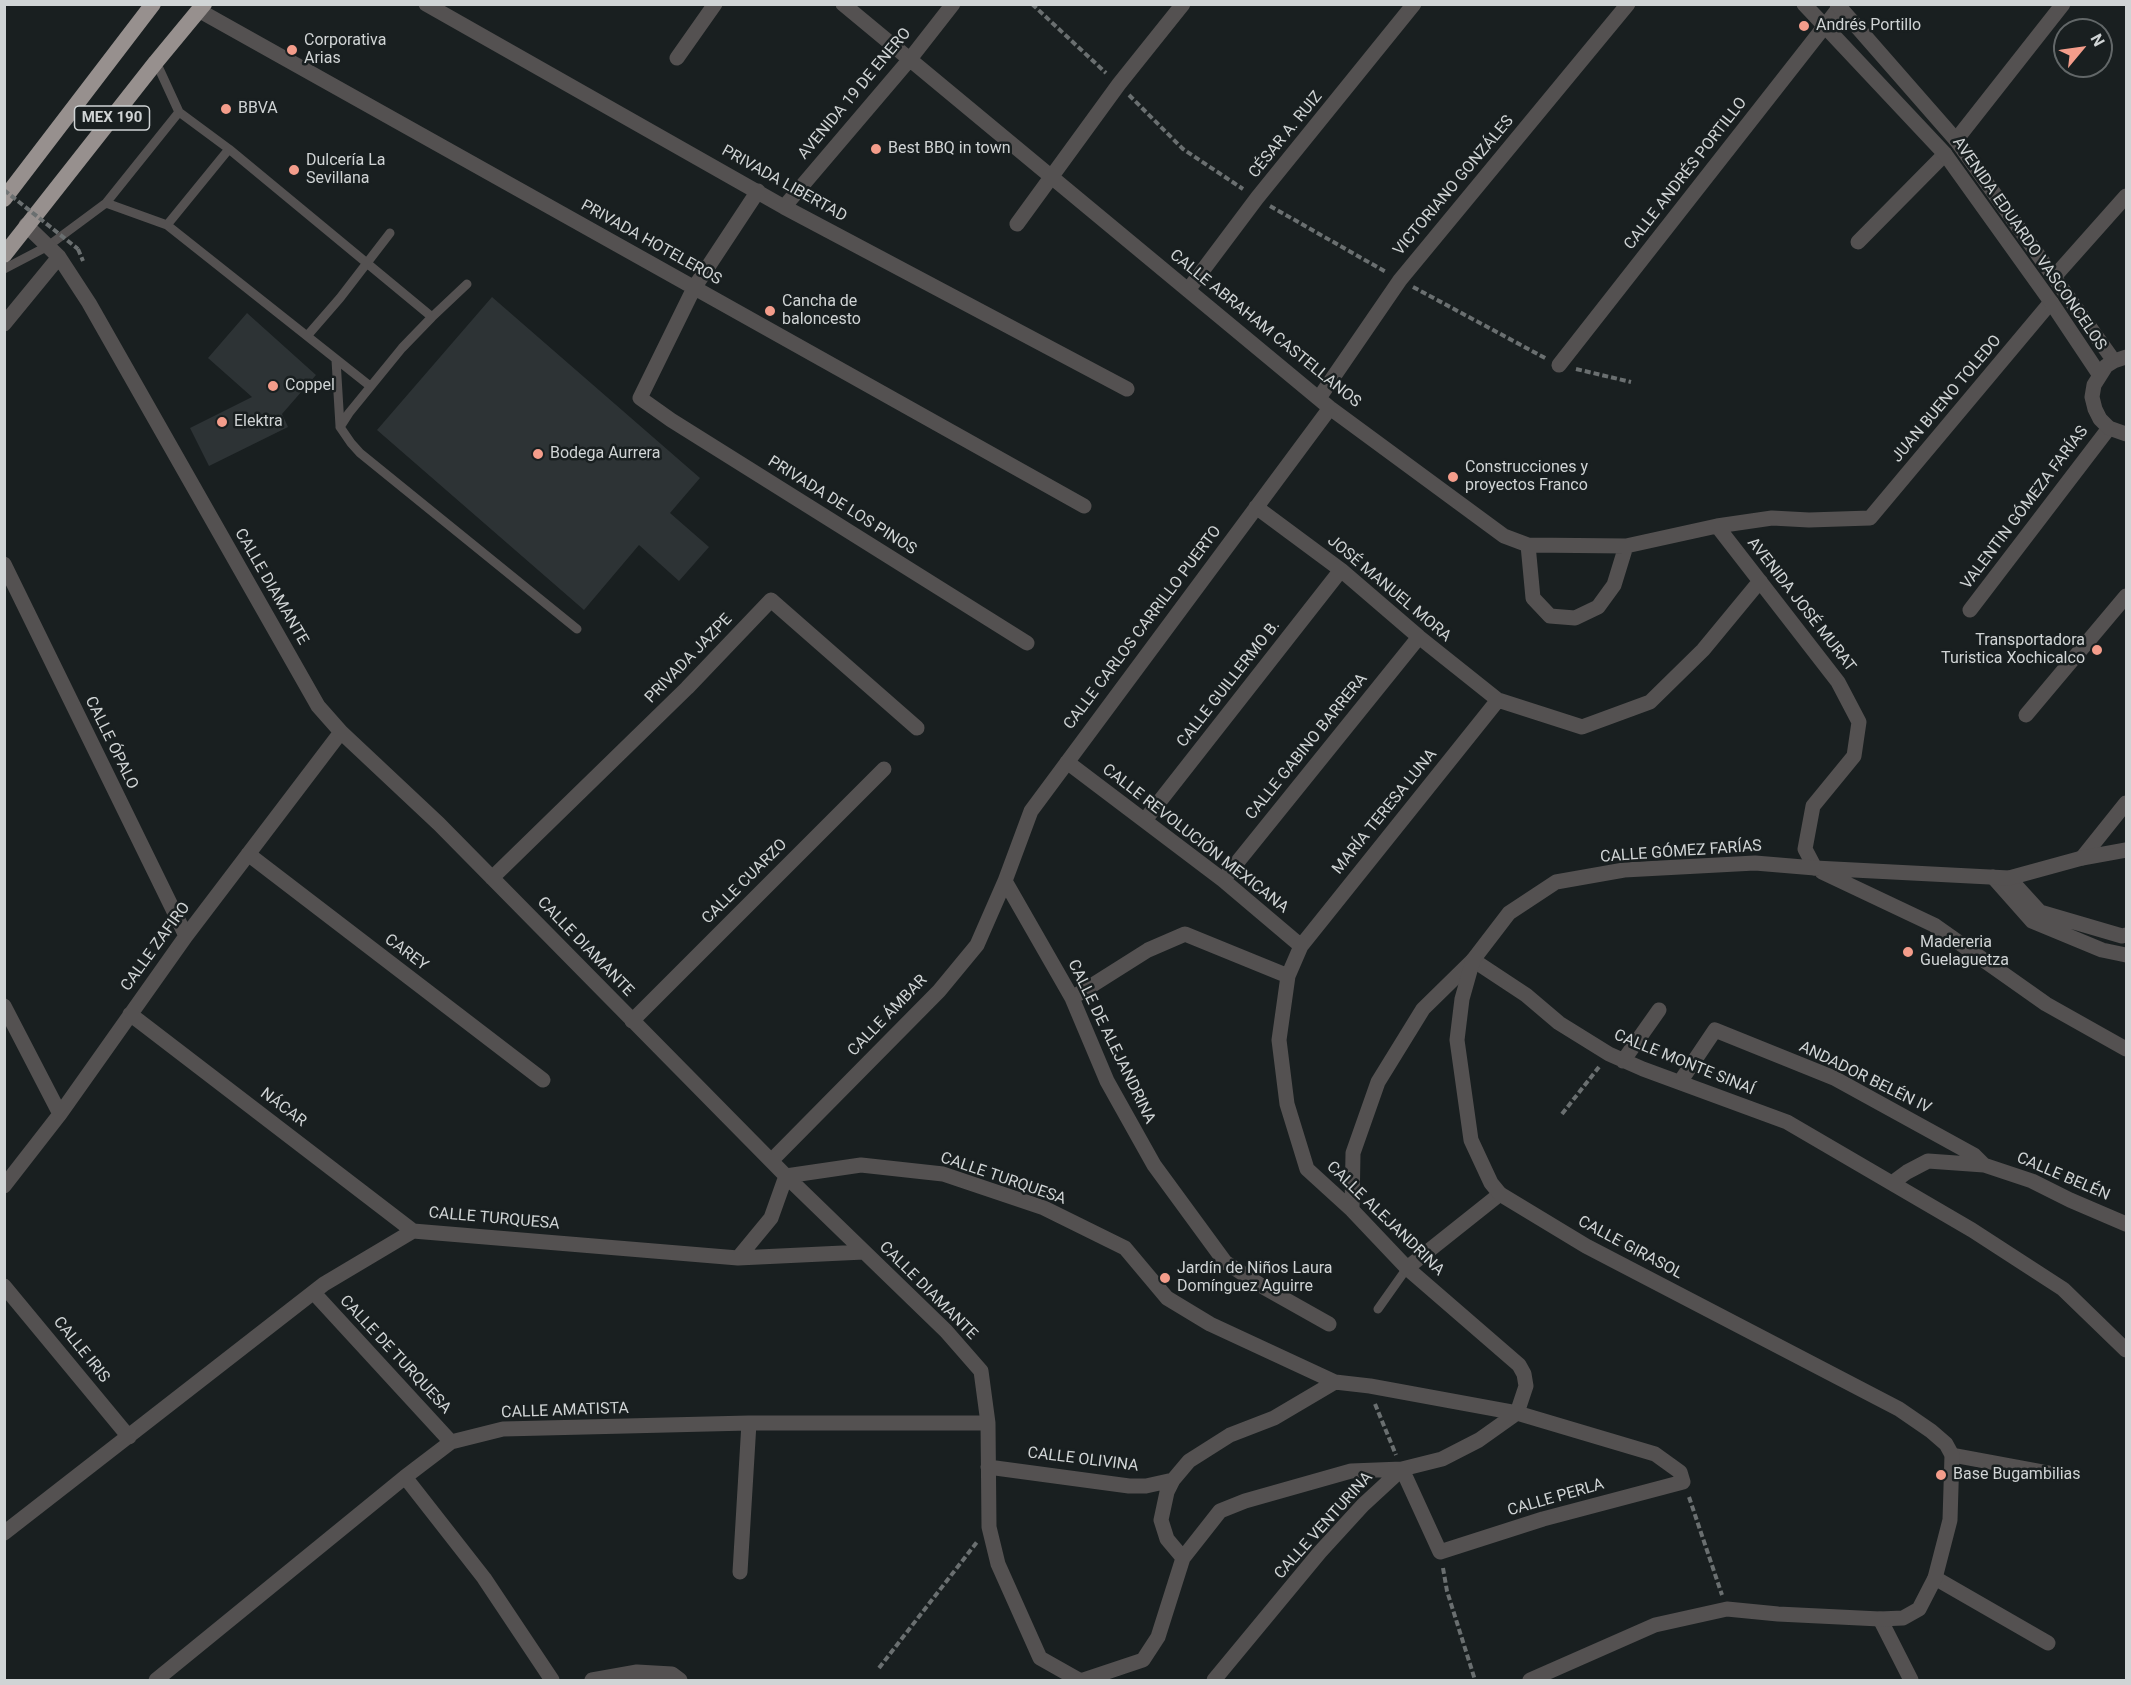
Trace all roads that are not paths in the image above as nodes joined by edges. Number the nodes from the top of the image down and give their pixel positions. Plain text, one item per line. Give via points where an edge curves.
1 (153, 4) edge
2 (426, 4) edge
3 (715, 4) edge
4 (843, 4) edge
5 (953, 4) edge
6 (1183, 4) edge
7 (1414, 4) edge
8 (1628, 4) edge
9 (1804, 4) edge
10 (2063, 4) edge
11 (1840, 6) edge
12 (202, 8) edge
13 (1825, 27) junction
14 (676, 58) dead end
15 (910, 59) junction
16 (156, 62) junction
17 (179, 112) junction
18 (1956, 140) junction
19 (229, 149) junction
20 (1945, 154) junction
21 (1052, 177) junction
22 (758, 191) junction
23 (2127, 196) edge
24 (4, 199) edge
25 (106, 203) junction
26 (784, 207) junction
27 (1017, 224) dead end
28 (27, 225) junction
29 (167, 225) junction
30 (390, 233) dead end
31 (1858, 242) dead end
32 (53, 251) junction
33 (4, 255) edge
34 (366, 264) junction
35 (4, 269) edge
36 (2054, 277) junction
37 (467, 284) dead end
38 (694, 288) junction
39 (1188, 290) junction
40 (2051, 302) junction
41 (432, 317) junction
42 (4, 324) edge
43 (307, 336) junction
44 (2120, 359) edge
45 (336, 360) junction
46 (1559, 365) road end
47 (2099, 374) junction
48 (370, 386) junction
49 (1127, 390) dead end
50 (1324, 403) junction
51 (340, 427) junction
52 (2109, 428) junction
53 (2127, 434) edge
54 (1084, 506) dead end
55 (1256, 507) junction
56 (1870, 518) joint
57 (1717, 526) junction
58 (1528, 544) junction
59 (1626, 546) junction
60 (4, 564) edge
61 (1341, 570) junction
62 (1760, 581) junction
63 (2127, 596) edge
64 (1970, 610) dead end
65 (577, 629) dead end
66 (1419, 637) junction
67 (1027, 643) dead end
68 (1498, 700) junction
69 (2026, 715) dead end
70 (917, 728) dead end
71 (341, 732) junction
72 (1067, 762) junction
73 (884, 769) dead end
74 (2127, 803) edge
75 (1145, 820) junction
76 (2127, 850) edge
77 (248, 854) junction
78 (2082, 858) junction
79 (1815, 868) junction
80 (2001, 877) junction
81 (492, 878) junction
82 (1223, 880) junction
83 (1005, 881) junction
84 (2127, 935) edge
85 (186, 936) junction
86 (1300, 946) junction
87 (2127, 955) edge
88 (1473, 960) junction
89 (1288, 976) junction
90 (1072, 998) junction
91 (4, 1006) edge
92 (1659, 1010) dead end
93 (130, 1014) junction
94 (632, 1021) junction
95 (2127, 1049) edge
96 (1623, 1061) junction
97 (543, 1080) dead end
98 (1680, 1082) junction
99 (60, 1114) junction
100 (771, 1160) junction
101 (1984, 1165) junction
102 (786, 1176) junction
103 (1892, 1183) junction
104 (4, 1186) edge
105 (1500, 1194) junction
106 (1352, 1210) junction
107 (2127, 1224) edge
108 (413, 1231) junction
109 (864, 1252) junction
110 (738, 1258) junction
111 (1407, 1268) junction
112 (4, 1286) edge
113 (314, 1293) junction
114 (1378, 1309) dead end
115 (1329, 1324) dead end
116 (2127, 1350) edge
117 (1335, 1382) junction
118 (1517, 1413) junction
119 (749, 1423) junction
120 (988, 1423) junction
121 (129, 1437) junction
122 (451, 1442) junction
123 (1952, 1455) junction
124 (988, 1467) junction
125 (1402, 1469) junction
126 (2049, 1473) dead end
127 (405, 1477) junction
128 (1173, 1480) junction
129 (1683, 1482) joint
130 (4, 1533) edge
131 (1184, 1558) junction
132 (740, 1572) dead end
133 (1935, 1578) junction
134 (1880, 1619) junction
135 (2048, 1643) dead end
136 (156, 1680) edge
137 (552, 1680) edge
138 (592, 1680) edge
139 (680, 1680) edge
140 (1081, 1680) edge
141 (1214, 1680) edge
142 (1530, 1680) edge
143 (1911, 1680) edge

1 - 24 highway, MEX 190
2 - 22 street, PRIVADA LIBERTAD
3 - 14 street
4 - 15 street, CALLE ABRAHAM CASTELLANOS
5 - 15 street, AVENIDA 19 DE ENERO
6 - 21 street
7 - 39 street, CÉSAR A. RUIZ
8 - 50 street, VICTORIANO GONZÁLES via 1400,280
9 - 13 street, AVENIDA EDUARDO VASCONCELOS
10 - 18 street
11 - 13 street, CALLE ANDRÉS PORTILLO
11 - 18 street, AVENIDA EDUARDO VASCONCELOS
12 - 16 highway, MEX 190
12 - 38 street, PRIVADA HOTELEROS
13 - 20 street, AVENIDA EDUARDO VASCONCELOS
13 - 46 street, CALLE ANDRÉS PORTILLO
15 - 21 street, CALLE ABRAHAM CASTELLANOS
15 - 26 street, AVENIDA 19 DE ENERO
16 - 17 lane
16 - 28 highway, MEX 190
17 - 19 lane
17 - 25 lane
18 - 36 street, AVENIDA EDUARDO VASCONCELOS
19 - 29 lane
19 - 34 lane
20 - 31 street
20 - 40 street, AVENIDA EDUARDO VASCONCELOS
21 - 27 street
21 - 39 street, CALLE ABRAHAM CASTELLANOS
22 - 26 street, PRIVADA LIBERTAD
22 - 38 street
23 - 36 street
25 - 29 lane
25 - 32 lane
26 - 49 street, PRIVADA LIBERTAD
28 - 32 street, CALLE DIAMANTE
28 - 33 highway, MEX 190
29 - 43 lane
30 - 34 lane
32 - 35 lane
32 - 42 street
32 - 71 street, CALLE DIAMANTE via 89,303 318,706
34 - 41 lane
34 - 43 lane
36 - 44 street, AVENIDA EDUARDO VASCONCELOS
37 - 41 lane
38 - 54 street, PRIVADA HOTELEROS
38 - 67 street, PRIVADA DE LOS PINOS via 640,398
39 - 50 street, CALLE ABRAHAM CASTELLANOS
40 - 47 street, AVENIDA EDUARDO VASCONCELOS
40 - 56 street, JUAN BUENO TOLEDO
41 - 48 lane
43 - 45 lane
44 - 47 street
45 - 48 lane
45 - 51 lane
47 - 52 street via 2092,397 2094,409
48 - 51 lane
50 - 55 street, CALLE CARLOS CARRILLO PUERTO
50 - 58 street, CALLE ABRAHAM CASTELLANOS via 1504,536
51 - 65 lane via 360,453
52 - 53 street
52 - 64 street, VALENTIN GÓMEZA FARÍAS
55 - 61 street, JOSÉ MANUEL MORA
55 - 72 street, CALLE CARLOS CARRILLO PUERTO
56 - 57 street, CALLE ABRAHAM CASTELLANOS via 1772,518
57 - 59 street, CALLE ABRAHAM CASTELLANOS
57 - 62 street, AVENIDA JOSÉ MURAT
58 - 59 street, CALLE ABRAHAM CASTELLANOS
58 - 59 street via 1533,598 1550,616 1575,618 1598,608 1614,585
60 - 85 street, CALLE ÓPALO
61 - 66 street, JOSÉ MANUEL MORA
61 - 75 street, CALLE GUILLERMO B.
62 - 68 street via 1703,650 1650,702 1582,727
62 - 79 street, AVENIDA JOSÉ MURAT via 1838,682 1859,722 1854,756 1813,806 1805,849
63 - 69 street
66 - 68 street, JOSÉ MANUEL MORA
66 - 82 street, CALLE GABINO BARRERA
68 - 86 street, MARÍA TERESA LUNA
70 - 81 street, PRIVADA JAZPE via 771,600 687,688
71 - 77 street, CALLE ZAFIRO
71 - 81 street, CALLE DIAMANTE
72 - 75 street, CALLE REVOLUCIÓN MEXICANA
72 - 83 street, CALLE CARLOS CARRILLO PUERTO via 1030,811
73 - 94 street, CALLE CUARZO
74 - 78 street
75 - 82 street, CALLE REVOLUCIÓN MEXICANA
76 - 78 street, CALLE GÓMEZ FARÍAS
77 - 85 street, CALLE ZAFIRO
77 - 97 street, CAREY
78 - 80 street, CALLE GÓMEZ FARÍAS
79 - 80 street, CALLE GÓMEZ FARÍAS
79 - 88 street, CALLE GÓMEZ FARÍAS via 1755,863 1696,866 1624,870 1556,882 1509,913
79 - 95 street via 1934,925 2046,1004
80 - 84 street via 2040,912
80 - 87 street via 2032,921 2102,951
81 - 94 street, CALLE DIAMANTE
82 - 86 street, CALLE REVOLUCIÓN MEXICANA
83 - 90 street, CALLE DE ALEJANDRINA
83 - 100 street, CALLE ÁMBAR via 978,945 939,991
85 - 93 street, CALLE ZAFIRO
86 - 89 street, CALLE ALEJANDRINA
88 - 96 street, CALLE MONTE SINAÍ via 1526,995 1559,1023
88 - 105 street, CALLE GIRASOL via 1462,999 1457,1040 1471,1140
88 - 106 street, CALLE GÓMEZ FARÍAS via 1423,1009 1378,1082 1353,1153
89 - 90 street via 1185,934 1148,950
89 - 106 street, CALLE ALEJANDRINA via 1279,1041 1287,1104 1307,1169
90 - 115 street, CALLE DE ALEJANDRINA via 1107,1081 1154,1165 1226,1262
91 - 99 street
92 - 96 street
93 - 99 street, CALLE ZAFIRO
93 - 108 street, NÁCAR
94 - 100 street, CALLE DIAMANTE
96 - 98 street, CALLE MONTE SINAÍ
98 - 101 street, ANDADOR BELÉN IV via 1715,1030 1834,1078 1974,1155
98 - 103 street, CALLE MONTE SINAÍ via 1787,1122
99 - 104 street, CALLE ZAFIRO
100 - 102 street, CALLE DIAMANTE
101 - 103 street via 1928,1161
101 - 107 street, CALLE BELÉN via 2032,1181
102 - 109 street, CALLE DIAMANTE
102 - 110 street via 771,1218
102 - 117 street, CALLE TURQUESA via 861,1165 943,1174 1044,1208 1125,1248 1167,1298 1210,1324
103 - 116 street, CALLE MONTE SINAÍ via 2063,1289
105 - 111 street
105 - 123 street, CALLE GIRASOL via 1586,1246 1899,1409 1946,1444
106 - 111 street, CALLE ALEJANDRINA
108 - 110 street, CALLE TURQUESA
108 - 113 street, CALLE TURQUESA
109 - 110 street, CALLE TURQUESA
109 - 120 street, CALLE DIAMANTE via 946,1331 981,1371
111 - 114 lane
111 - 118 street, CALLE ALEJANDRINA via 1519,1365 1527,1386
112 - 121 street, CALLE IRIS
113 - 121 street, CALLE TURQUESA
113 - 122 street, CALLE DE TURQUESA
117 - 118 street, CALLE TURQUESA
117 - 128 street via 1274,1418 1230,1435 1189,1461
118 - 125 street, CALLE VENTURINA via 1479,1440 1442,1459
118 - 129 street, CALLE TURQUESA via 1655,1454 1680,1472
119 - 120 street, CALLE AMATISTA
119 - 122 street, CALLE AMATISTA via 503,1429
119 - 132 street
120 - 124 street, CALLE DIAMANTE
121 - 130 street, CALLE TURQUESA
122 - 127 street, CALLE AMATISTA
123 - 126 street
123 - 133 street via 1950,1520
124 - 128 street, CALLE OLIVINA via 1129,1486
124 - 140 street, CALLE DIAMANTE via 989,1527 998,1564 1040,1658
125 - 129 street, CALLE PERLA via 1440,1552 1543,1519
125 - 131 street, CALLE DIAMANTE via 1351,1471 1220,1511
125 - 141 street, CALLE VENTURINA via 1327,1544
127 - 136 street, CALLE AMATISTA
127 - 137 street via 484,1578
128 - 131 street via 1161,1520 1167,1539
131 - 140 street, CALLE DIAMANTE via 1158,1637 1143,1660
133 - 134 street via 1919,1609 1903,1618
133 - 135 street
134 - 142 street via 1727,1609 1655,1625
134 - 143 street
138 - 139 street via 637,1672 672,1674

